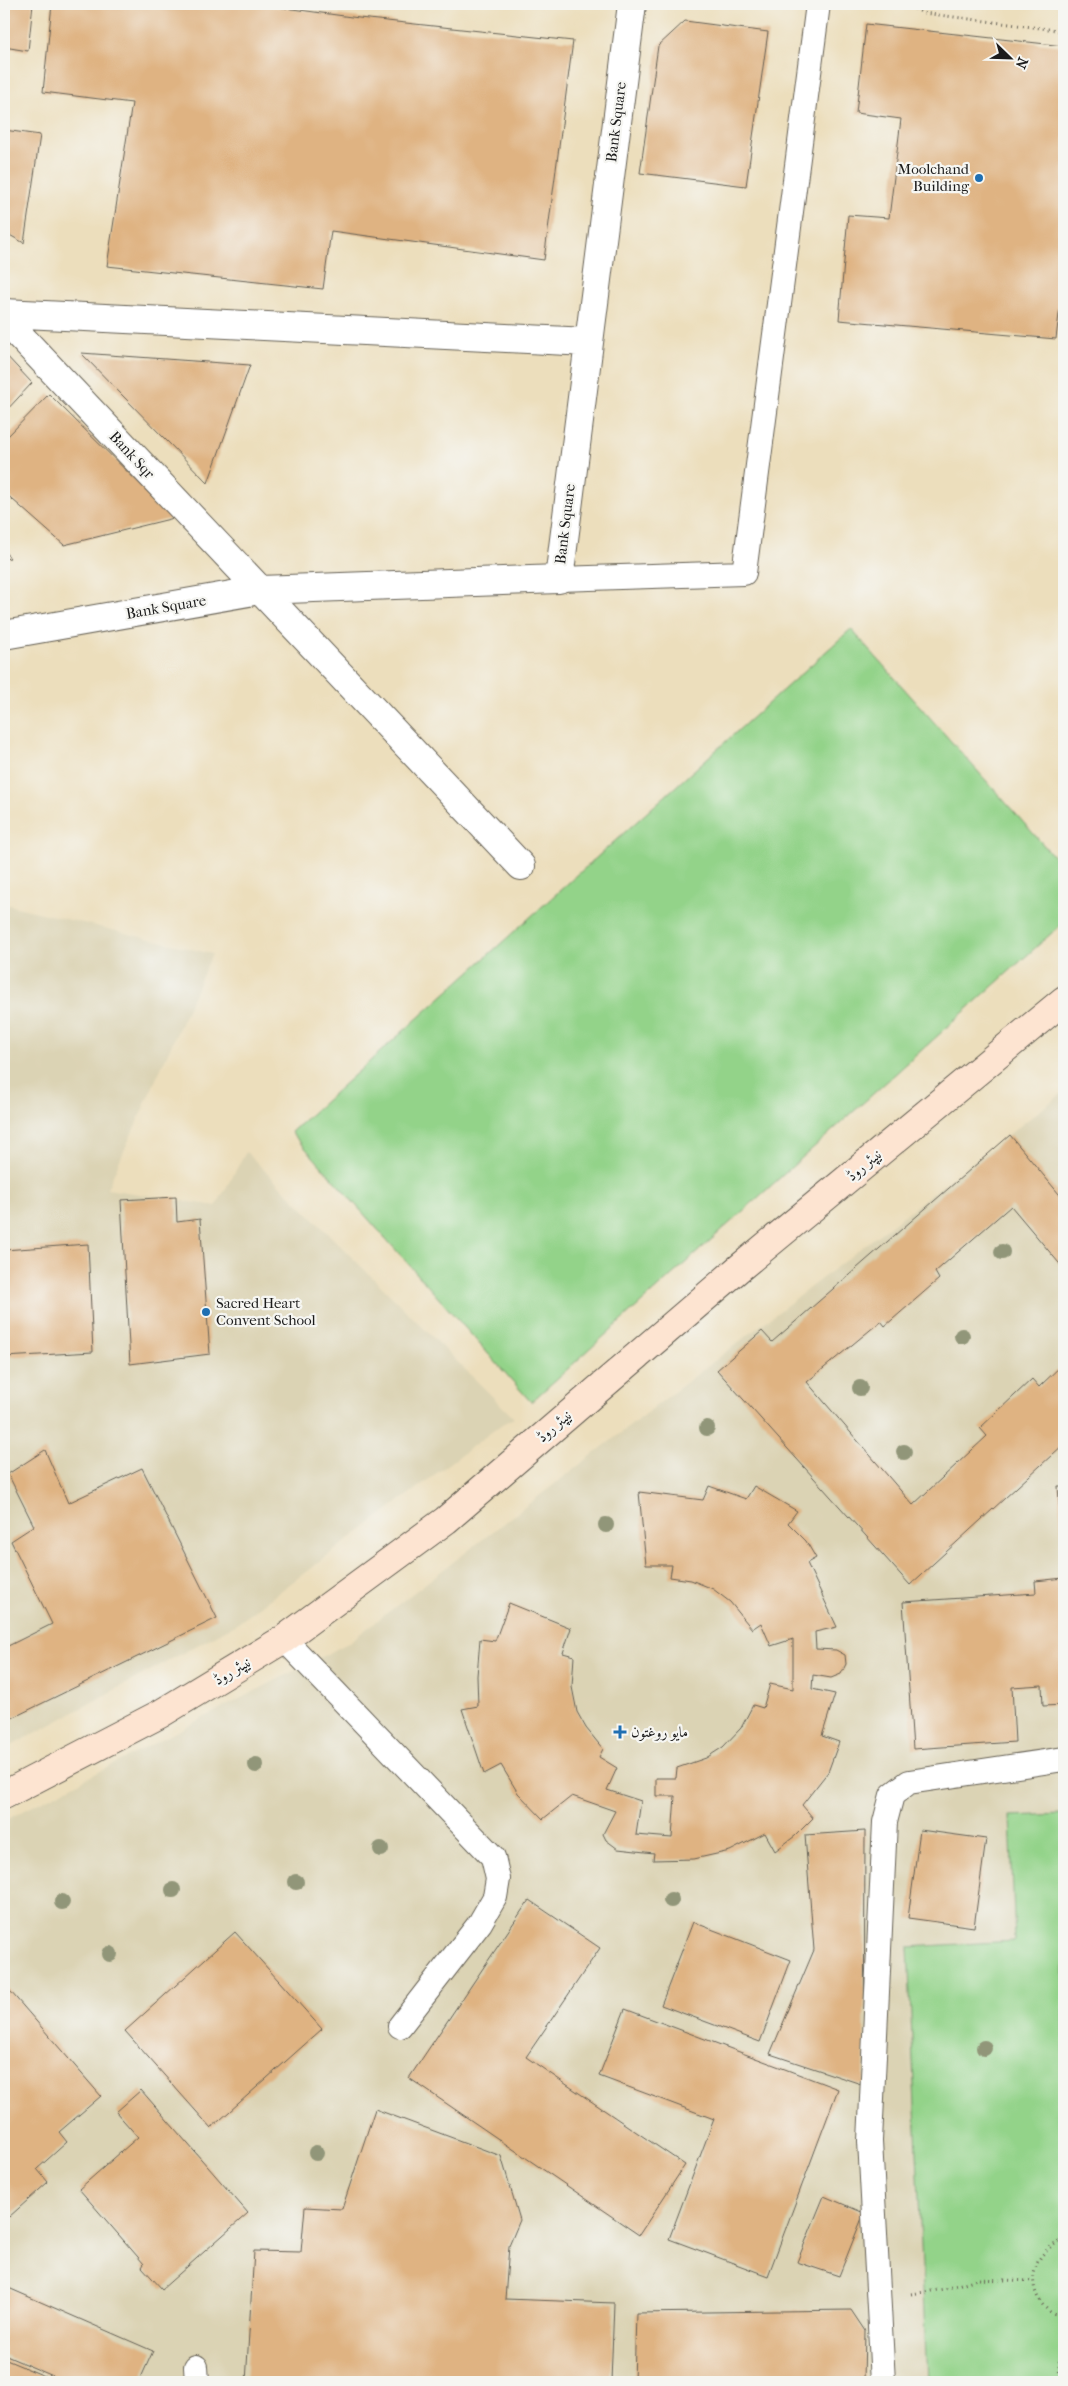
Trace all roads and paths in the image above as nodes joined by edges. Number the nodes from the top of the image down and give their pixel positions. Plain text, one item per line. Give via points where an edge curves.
1 (632, 4) edge
2 (818, 4) edge
3 (906, 4) edge
4 (1064, 31) edge
5 (4, 313) edge
6 (4, 319) edge
7 (588, 342) junction
8 (558, 579) junction
9 (260, 590) junction
10 (4, 635) edge
11 (521, 866) dead end
12 (1064, 1000) edge
13 (284, 1639) junction
14 (1064, 1759) edge
15 (4, 1795) edge
16 (400, 2026) dead end
17 (1064, 2240) edge
18 (1034, 2281) junction
19 (878, 2296) junction
20 (1064, 2319) edge
21 (883, 2382) edge
22 (1060, 2382) edge

1 - 7 street, Bank Square
2 - 8 lane via 744,573
3 - 4 path via 923,13
5 - 7 street
6 - 9 street, Bank Sqr
7 - 8 street, Bank Square
8 - 9 street, Bank Square
9 - 10 street, Bank Square
9 - 11 street, Bank Sqr
12 - 13 street, نیپئر روڈ via 737,1270 446,1520
13 - 15 street, نیپئر روڈ via 160,1714
13 - 16 lane via 493,1856 498,1879 495,1897 480,1923
14 - 19 lane via 910,1782 892,1795 885,1822 870,2141
17 - 18 path via 1054,2243 1042,2253 1035,2268
18 - 19 path via 977,2279 945,2289
18 - 20 path via 1038,2299 1049,2311
19 - 21 lane
20 - 22 path

